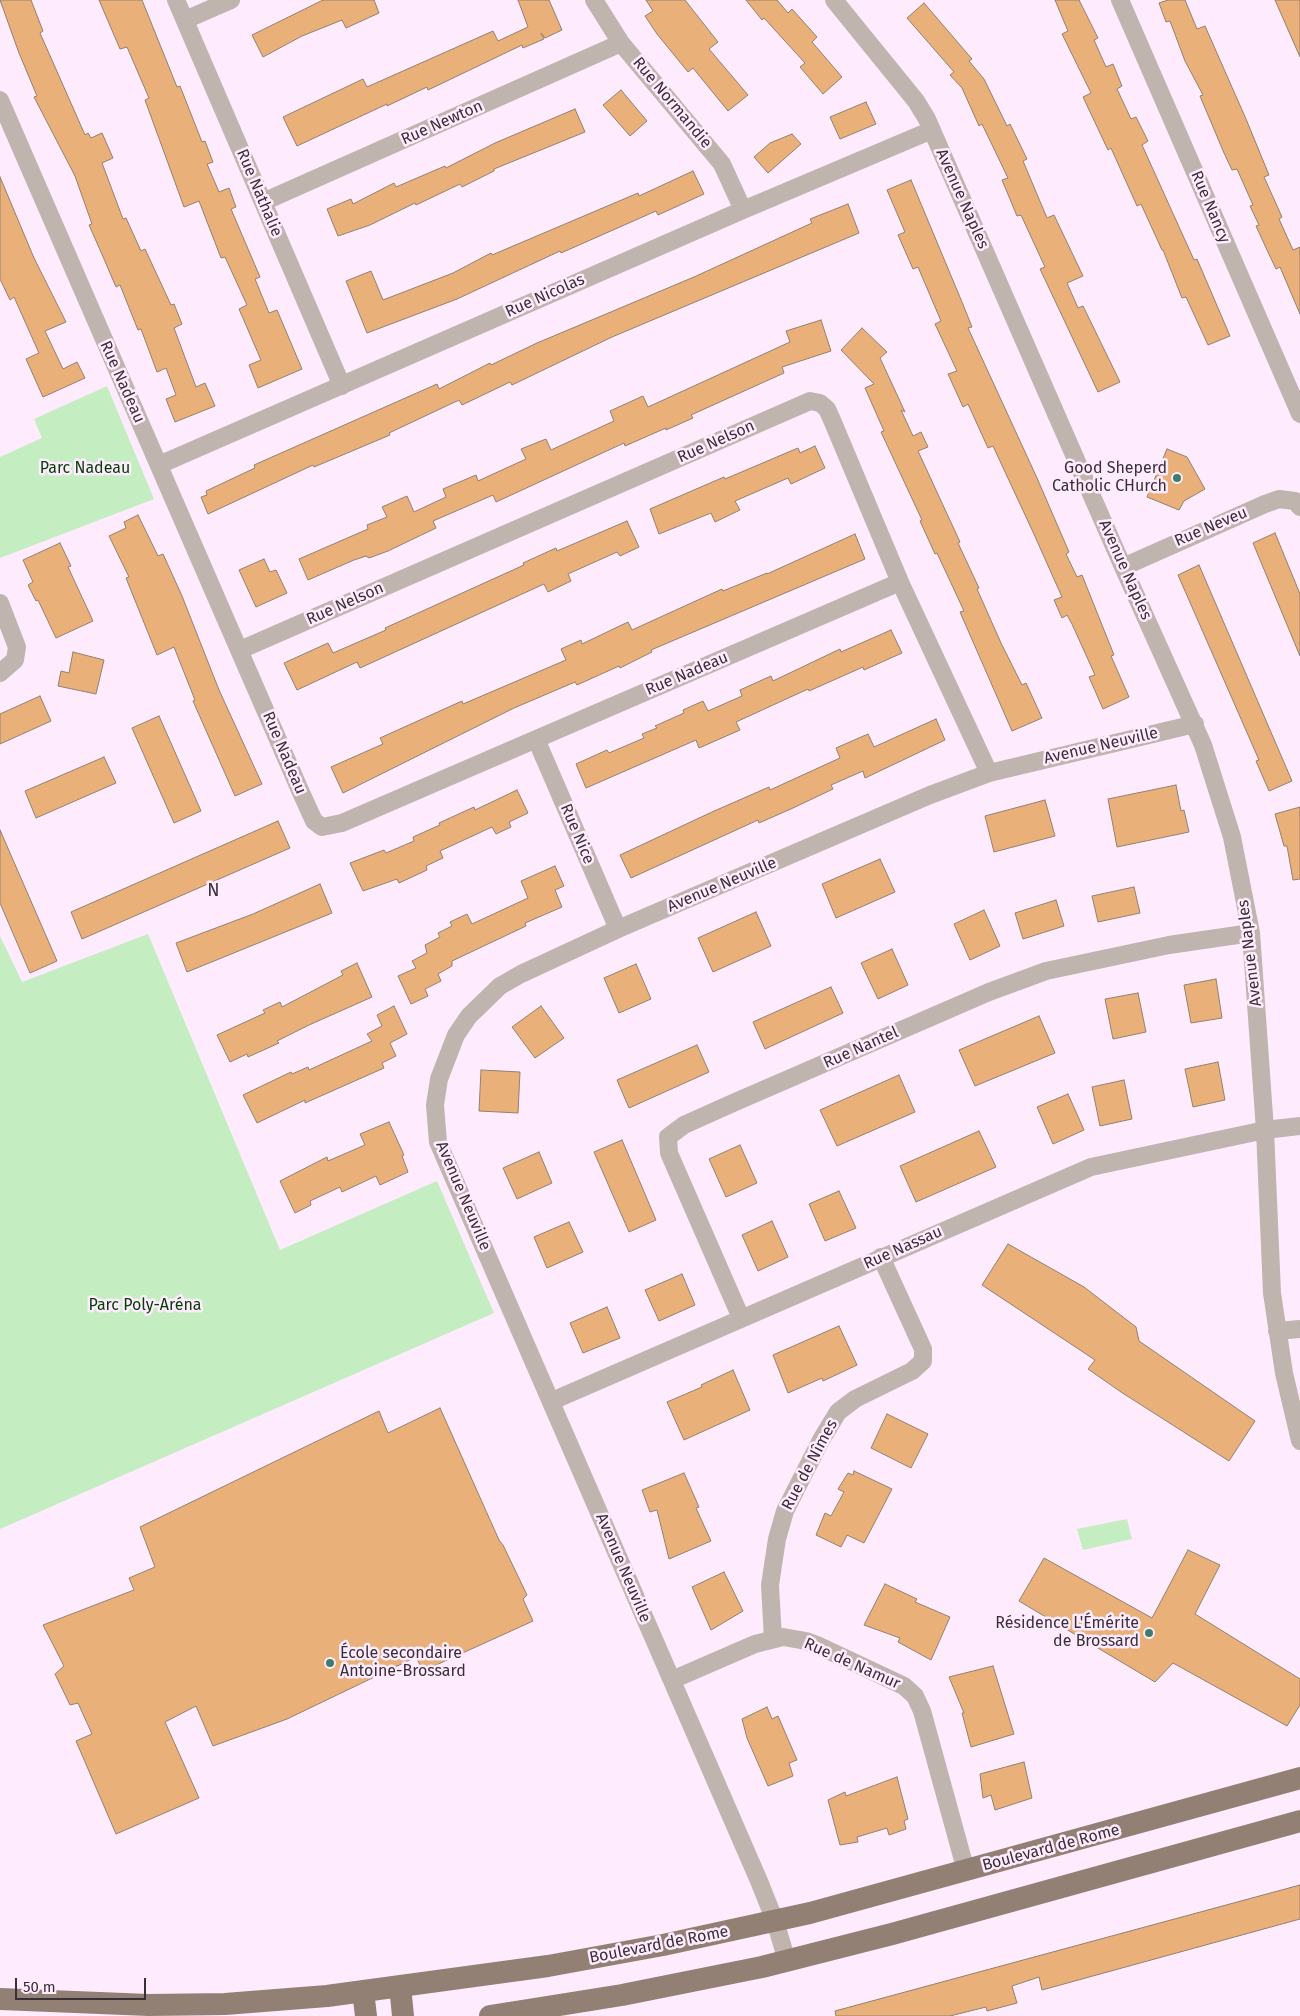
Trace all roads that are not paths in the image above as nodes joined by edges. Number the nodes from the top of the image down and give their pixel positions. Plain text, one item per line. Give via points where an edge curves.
1 (176, 0) edge
2 (231, 0) edge
3 (594, 0) edge
4 (834, 0) edge
5 (1120, 0) edge
6 (185, 20) junction
7 (621, 43) junction
8 (0, 100) edge
9 (4, 121) edge
10 (932, 130) junction
11 (263, 202) junction
12 (743, 210) junction
13 (342, 386) junction
14 (1300, 414) edge
15 (159, 465) junction
16 (1300, 506) edge
17 (1122, 567) junction
18 (900, 582) junction
19 (0, 603) edge
20 (240, 650) junction
21 (0, 672) edge
22 (1195, 724) junction
23 (536, 740) junction
24 (989, 773) junction
25 (618, 929) junction
26 (1251, 933) junction
27 (1300, 1126) edge
28 (1265, 1130) junction
29 (881, 1257) junction
30 (741, 1318) junction
31 (1300, 1328) edge
32 (1277, 1332) junction
33 (552, 1401) junction
34 (1300, 1441) edge
35 (773, 1639) junction
36 (672, 1680) junction
37 (1300, 1778) edge
38 (1300, 1821) edge
39 (966, 1871) junction
40 (775, 1921) junction
41 (787, 1961) junction
42 (400, 1986) junction
43 (363, 1991) junction
44 (0, 1999) edge
45 (366, 2016) edge
46 (403, 2016) edge
47 (490, 2016) edge

1 - 6 street, Rue Nathalie
2 - 6 street
3 - 7 street, Rue Normandie
4 - 10 street, Avenue Naples via 916,101
5 - 14 street, Rue Nancy
6 - 11 street, Rue Nathalie
7 - 11 street, Rue Newton
7 - 12 street, Rue Normandie via 709,146 722,164
8 - 9 street, Rue Nadeau
9 - 15 street, Rue Nadeau
10 - 12 street, Rue Nicolas
10 - 17 street, Avenue Naples
11 - 13 street, Rue Nathalie
12 - 13 street, Rue Nicolas
13 - 15 street, Rue Nicolas
15 - 20 street, Rue Nadeau
16 - 17 street, Rue Neveu via 1295,501 1279,499
17 - 22 street, Avenue Naples
18 - 20 street, Rue Nelson via 830,414 820,403 810,401
18 - 23 street, Rue Nadeau
18 - 24 street, Rue Nelson
19 - 21 street via 18,647 15,660
20 - 23 street, Rue Nadeau via 314,820 322,827 342,823
22 - 24 street, Avenue Neuville
22 - 26 street, Avenue Naples via 1232,837
23 - 25 street, Rue Nice
24 - 25 street, Avenue Neuville via 930,795
25 - 33 street, Avenue Neuville via 521,974 485,999 469,1016 450,1048 439,1079 435,1104 438,1142
26 - 28 street, Avenue Naples
26 - 30 street, Rue Nantel via 1169,945 1046,971 733,1103 668,1137 669,1153
27 - 28 street
28 - 29 street, Rue Nassau via 1091,1166
28 - 32 street, Avenue Naples via 1270,1274
29 - 30 street, Rue Nassau
29 - 35 street, Rue de Nîmes via 923,1349 923,1362 855,1399 838,1412 821,1440 785,1511 777,1539 770,1585
30 - 33 street, Rue Nassau
31 - 32 street
32 - 34 street, Avenue Naples
33 - 36 street, Avenue Neuville
35 - 36 street, Rue de Namur
35 - 39 street, Rue de Namur via 794,1638 812,1644 897,1682 915,1696 922,1711
36 - 40 street, Avenue Neuville
37 - 39 main road, Boulevard de Rome
38 - 41 main road
39 - 40 main road, Boulevard de Rome
40 - 41 street, Avenue Neuville
40 - 42 main road, Boulevard de Rome via 548,1966
41 - 47 main road via 639,1991
42 - 43 main road, Boulevard de Rome
42 - 46 main road
43 - 44 main road, Boulevard de Rome via 196,2005
43 - 45 main road

